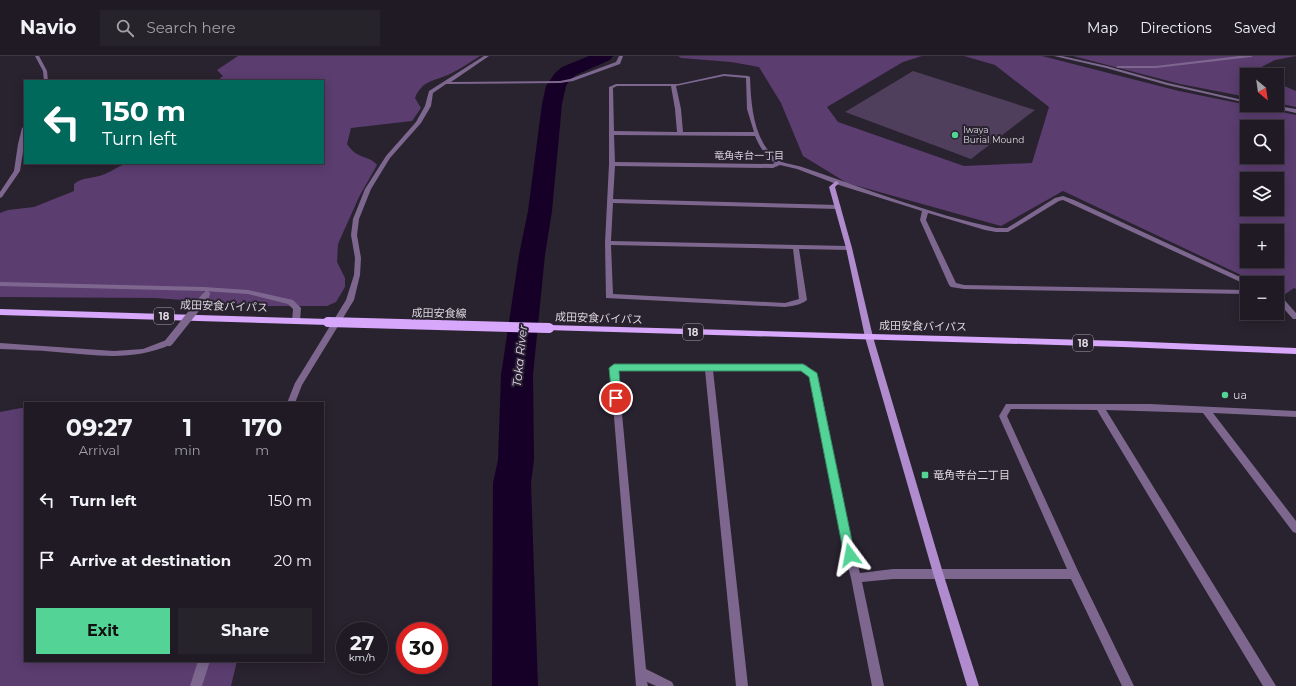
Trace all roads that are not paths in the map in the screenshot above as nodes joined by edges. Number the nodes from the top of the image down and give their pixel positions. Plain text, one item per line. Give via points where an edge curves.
1 (36, 56) edge
2 (487, 56) edge
3 (621, 56) edge
4 (1056, 56) edge
5 (1252, 56) edge
6 (1107, 66) junction
7 (46, 80) edge
8 (446, 82) junction
9 (673, 85) junction
10 (1240, 100) edge
11 (1284, 108) edge
12 (1296, 110) edge
13 (24, 132) edge
14 (611, 133) junction
15 (680, 133) junction
16 (757, 134) junction
17 (612, 164) junction
18 (780, 164) junction
19 (836, 183) junction
20 (0, 196) edge
21 (611, 201) junction
22 (838, 207) junction
23 (925, 211) junction
24 (608, 243) junction
25 (796, 248) junction
26 (849, 248) junction
27 (1240, 279) edge
28 (0, 284) edge
29 (206, 292) junction
30 (1240, 292) edge
31 (1284, 304) edge
32 (0, 312) edge
33 (1296, 317) edge
34 (296, 321) junction
35 (328, 322) joint
36 (548, 328) joint
37 (869, 337) junction
38 (0, 346) edge
39 (1296, 351) edge
40 (709, 367) junction
41 (291, 402) edge
42 (1100, 407) junction
43 (1206, 410) junction
44 (1296, 414) edge
45 (1296, 529) edge
46 (938, 573) junction
47 (1074, 574) junction
48 (856, 578) junction
49 (204, 662) edge
50 (640, 672) junction
51 (196, 686) edge
52 (642, 686) edge
53 (668, 686) edge
54 (742, 686) edge
55 (878, 686) edge
56 (973, 686) edge
57 (1128, 686) edge
58 (1270, 686) edge

1 - 7 street via 45,71
2 - 8 street
3 - 8 street via 618,63 560,82
4 - 6 street
5 - 6 street via 1156,67
6 - 10 street via 1167,84
8 - 41 street via 431,92 428,106 418,123 388,157 368,189 356,219 354,235 358,258 357,276 350,300 298,385
9 - 14 street via 611,87
9 - 15 street
9 - 16 street via 724,75 748,77 748,100
11 - 12 street
13 - 20 street via 17,170
14 - 15 street
14 - 17 street
15 - 16 street
16 - 18 street via 772,157
17 - 18 street
17 - 21 street
18 - 19 street via 796,167
19 - 22 street via 832,187
19 - 23 street
21 - 22 street
21 - 24 street
22 - 26 street
23 - 27 street via 986,228 1008,230 1057,199 1063,198
23 - 30 street via 923,220 953,285 964,288
24 - 25 street
24 - 25 street via 609,296 786,305 802,300
25 - 26 street
26 - 37 street
28 - 29 street
29 - 34 street via 248,292 290,302 297,308
29 - 38 street, bridge via 169,342 162,346 120,353
31 - 33 street
32 - 34 main road, 成田安食バイパス / 18
34 - 35 main road, 成田安食バイパス / 18
35 - 36 main road, 成田安食線 / 18, bridge
36 - 37 main road, 成田安食バイパス / 18
37 - 39 main road, 成田安食バイパス / 18
37 - 46 street
40 - 48 street via 803,367 814,376
40 - 50 street via 614,368
40 - 54 street
42 - 43 street
42 - 47 street via 1009,406 1003,416
42 - 58 street
43 - 44 street
43 - 45 street
46 - 47 street
46 - 48 street
46 - 56 street
47 - 57 street
48 - 55 street
49 - 51 street
50 - 52 street
50 - 53 street

